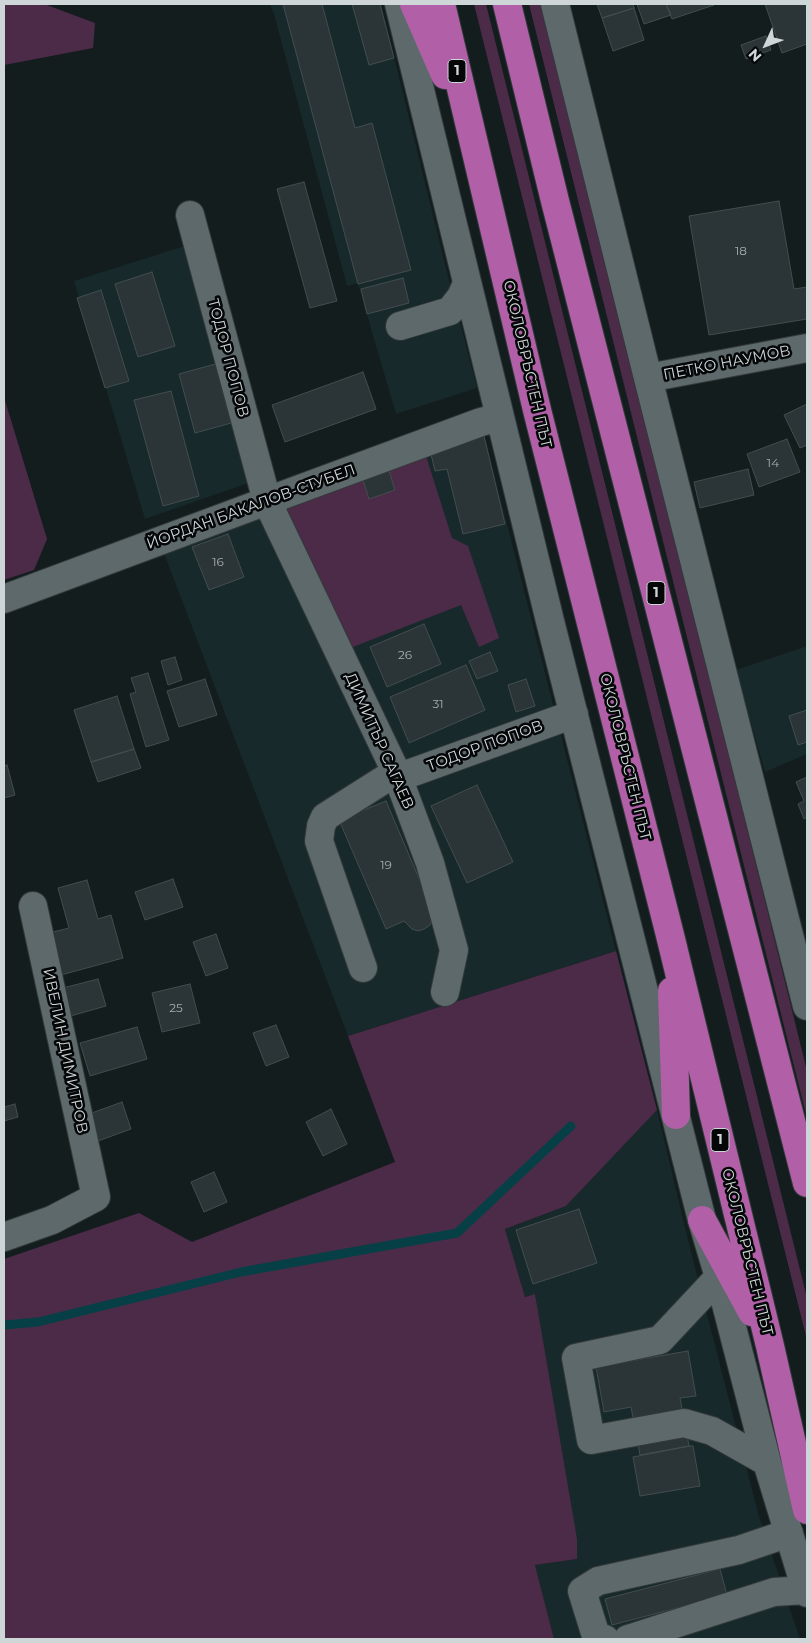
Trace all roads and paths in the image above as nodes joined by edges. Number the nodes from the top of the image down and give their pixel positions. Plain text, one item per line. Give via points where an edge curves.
1 (399, 4) edge
2 (414, 4) edge
3 (441, 4) edge
4 (507, 4) edge
5 (554, 4) edge
6 (474, 138) junction
7 (190, 215) dead end
8 (467, 283) junction
9 (400, 326) dead end
10 (807, 348) edge
11 (648, 378) junction
12 (500, 416) junction
13 (267, 501) junction
14 (4, 599) edge
15 (574, 714) junction
16 (396, 772) junction
17 (33, 906) dead end
18 (798, 931) edge
19 (670, 935) junction
20 (363, 968) dead end
21 (445, 992) dead end
22 (807, 1006) edge
23 (676, 1115) junction
24 (807, 1182) edge
25 (702, 1220) junction
26 (4, 1237) edge
27 (719, 1277) junction
28 (770, 1346) junction
29 (767, 1462) junction
30 (807, 1510) edge
31 (789, 1533) junction
32 (807, 1591) edge
33 (605, 1639) edge
34 (628, 1639) edge

1 - 8 street
2 - 6 highway
3 - 6 highway, ОКОЛОВРЪСТЕН ПЪТ / 1
4 - 24 highway, 1
5 - 11 street
6 - 19 highway, ОКОЛОВРЪСТЕН ПЪТ / 1 via 537,410
7 - 13 street, ТОДОР ПОПОВ
8 - 9 street via 450,311
8 - 12 street
10 - 11 street, ПЕТКО НАУМОВ
11 - 18 street
12 - 13 street, ЙОРДАН БАКАЛОВ-СТУБЕЛ
12 - 15 street
13 - 14 street, ЙОРДАН БАКАЛОВ-СТУБЕЛ
13 - 16 street, ДИМИТЪР САГАЕВ
15 - 16 street, ТОДОР ПОПОВ via 408,774
15 - 23 street
16 - 20 street via 326,817 321,826 319,842
16 - 21 street, ДИМИТЪР САГАЕВ via 430,863 454,950
17 - 26 street, ИВЕЛИН ДИМИТРОВ via 96,1197 52,1220
18 - 22 street
19 - 23 highway
19 - 28 highway, ОКОЛОВРЪСТЕН ПЪТ / 1
23 - 25 street
25 - 27 street
25 - 28 highway
27 - 29 street
27 - 29 street via 660,1340 576,1358 591,1440 684,1423 712,1431
28 - 30 highway, ОКОЛОВРЪСТЕН ПЪТ / 1
29 - 31 street
31 - 32 street
31 - 33 street via 739,1550 598,1581 582,1591 596,1636
32 - 34 street via 774,1592

